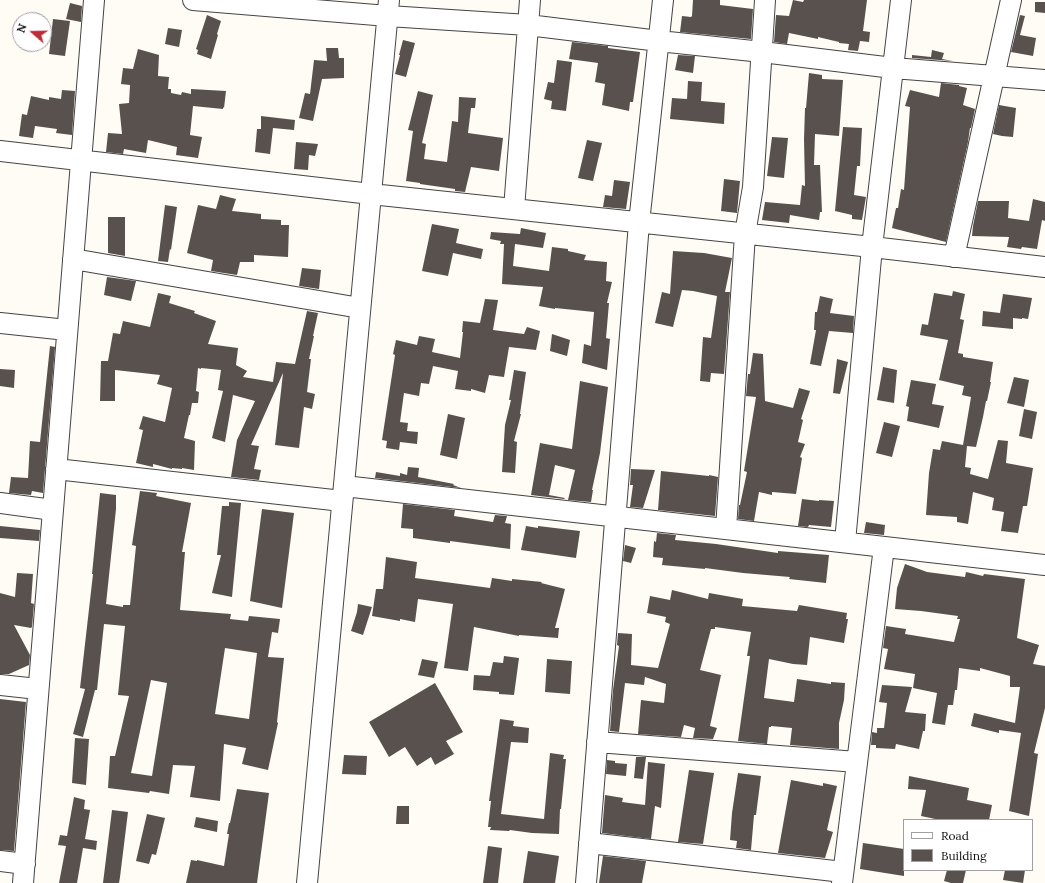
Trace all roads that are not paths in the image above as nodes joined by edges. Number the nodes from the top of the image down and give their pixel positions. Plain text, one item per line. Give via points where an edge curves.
1 (94, 0) edge
2 (193, 0) edge
3 (530, 0) edge
4 (663, 0) edge
5 (765, 0) edge
6 (901, 0) edge
7 (1012, 0) edge
8 (388, 8) edge
9 (528, 25) junction
10 (659, 42) junction
11 (762, 52) junction
12 (893, 68) junction
13 (994, 76) junction
14 (1045, 80) edge
15 (0, 151) edge
16 (81, 160) junction
17 (371, 194) junction
18 (514, 209) junction
19 (639, 223) junction
20 (745, 234) junction
21 (872, 247) junction
22 (954, 257) junction
23 (73, 259) junction
24 (1045, 267) edge
25 (360, 308) junction
26 (0, 323) edge
27 (67, 330) junction
28 (56, 469) junction
29 (343, 493) junction
30 (0, 503) edge
31 (53, 510) junction
32 (615, 516) junction
33 (726, 529) junction
34 (845, 542) junction
35 (884, 546) junction
36 (1045, 565) edge
37 (0, 685) edge
38 (38, 689) junction
39 (597, 742) junction
40 (857, 762) junction
41 (589, 843) junction
42 (0, 861) edge
43 (24, 873) edge
44 (842, 878) edge
45 (307, 883) edge
46 (586, 883) edge

1 - 16 street
2 - 8 street
3 - 9 street
4 - 10 street
5 - 11 street
6 - 12 street
7 - 13 street
8 - 9 street
8 - 17 street
9 - 10 street
9 - 18 street
10 - 11 street
10 - 19 street
11 - 12 street
11 - 20 street via 753,187
12 - 13 street
12 - 21 street
13 - 14 street
13 - 22 street
15 - 16 street
16 - 17 street
16 - 23 street
17 - 18 street
17 - 25 street
18 - 19 street
19 - 20 street
19 - 32 street
20 - 21 street
20 - 33 street
21 - 22 street
21 - 34 street
22 - 24 street
23 - 25 street
23 - 27 street
25 - 29 street
26 - 27 street
27 - 28 street
28 - 29 street
28 - 31 street
29 - 32 street
29 - 45 street
30 - 31 street
31 - 38 street
32 - 33 street
32 - 39 street
33 - 34 street
34 - 35 street
35 - 36 street
35 - 40 street
37 - 38 street
38 - 43 street
39 - 40 street
39 - 41 street
40 - 44 street
41 - 44 street
41 - 46 street
42 - 43 street

